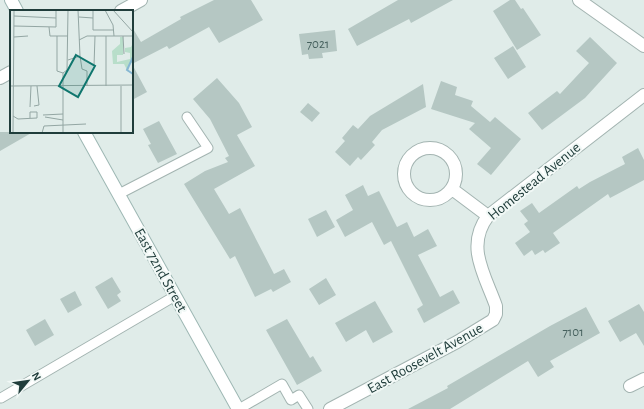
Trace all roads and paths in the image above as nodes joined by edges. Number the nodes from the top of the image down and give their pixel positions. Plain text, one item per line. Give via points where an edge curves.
1 (11, 0) edge
2 (141, 0) edge
3 (579, 0) edge
4 (16, 10) edge
5 (123, 10) edge
6 (644, 46) edge
7 (10, 73) edge
8 (0, 78) edge
9 (644, 95) edge
10 (187, 117) dead end
11 (85, 133) edge
12 (452, 189) junction
13 (118, 194) junction
14 (488, 216) junction
15 (175, 296) junction
16 (496, 314) joint
17 (644, 379) edge
18 (630, 386) dead end
19 (1, 398) dead end
20 (238, 409) edge
21 (308, 409) edge
22 (330, 409) edge

1 - 4 street
2 - 5 street
3 - 6 street
7 - 8 street
9 - 14 street, Homestead Avenue
10 - 13 lane via 208,148
11 - 13 street, East 72nd Street
12 - 12 street via 455,168 442,151 420,150 409,160 404,174 405,181 419,198 433,200
12 - 14 street
13 - 15 street, East 72nd Street
14 - 16 street, Homestead Avenue via 480,227 476,239 476,253 496,306
15 - 19 lane
15 - 20 street, East 72nd Street
16 - 22 street, East Roosevelt Avenue via 487,325
17 - 18 street
20 - 21 lane via 282,384 291,400 299,395

